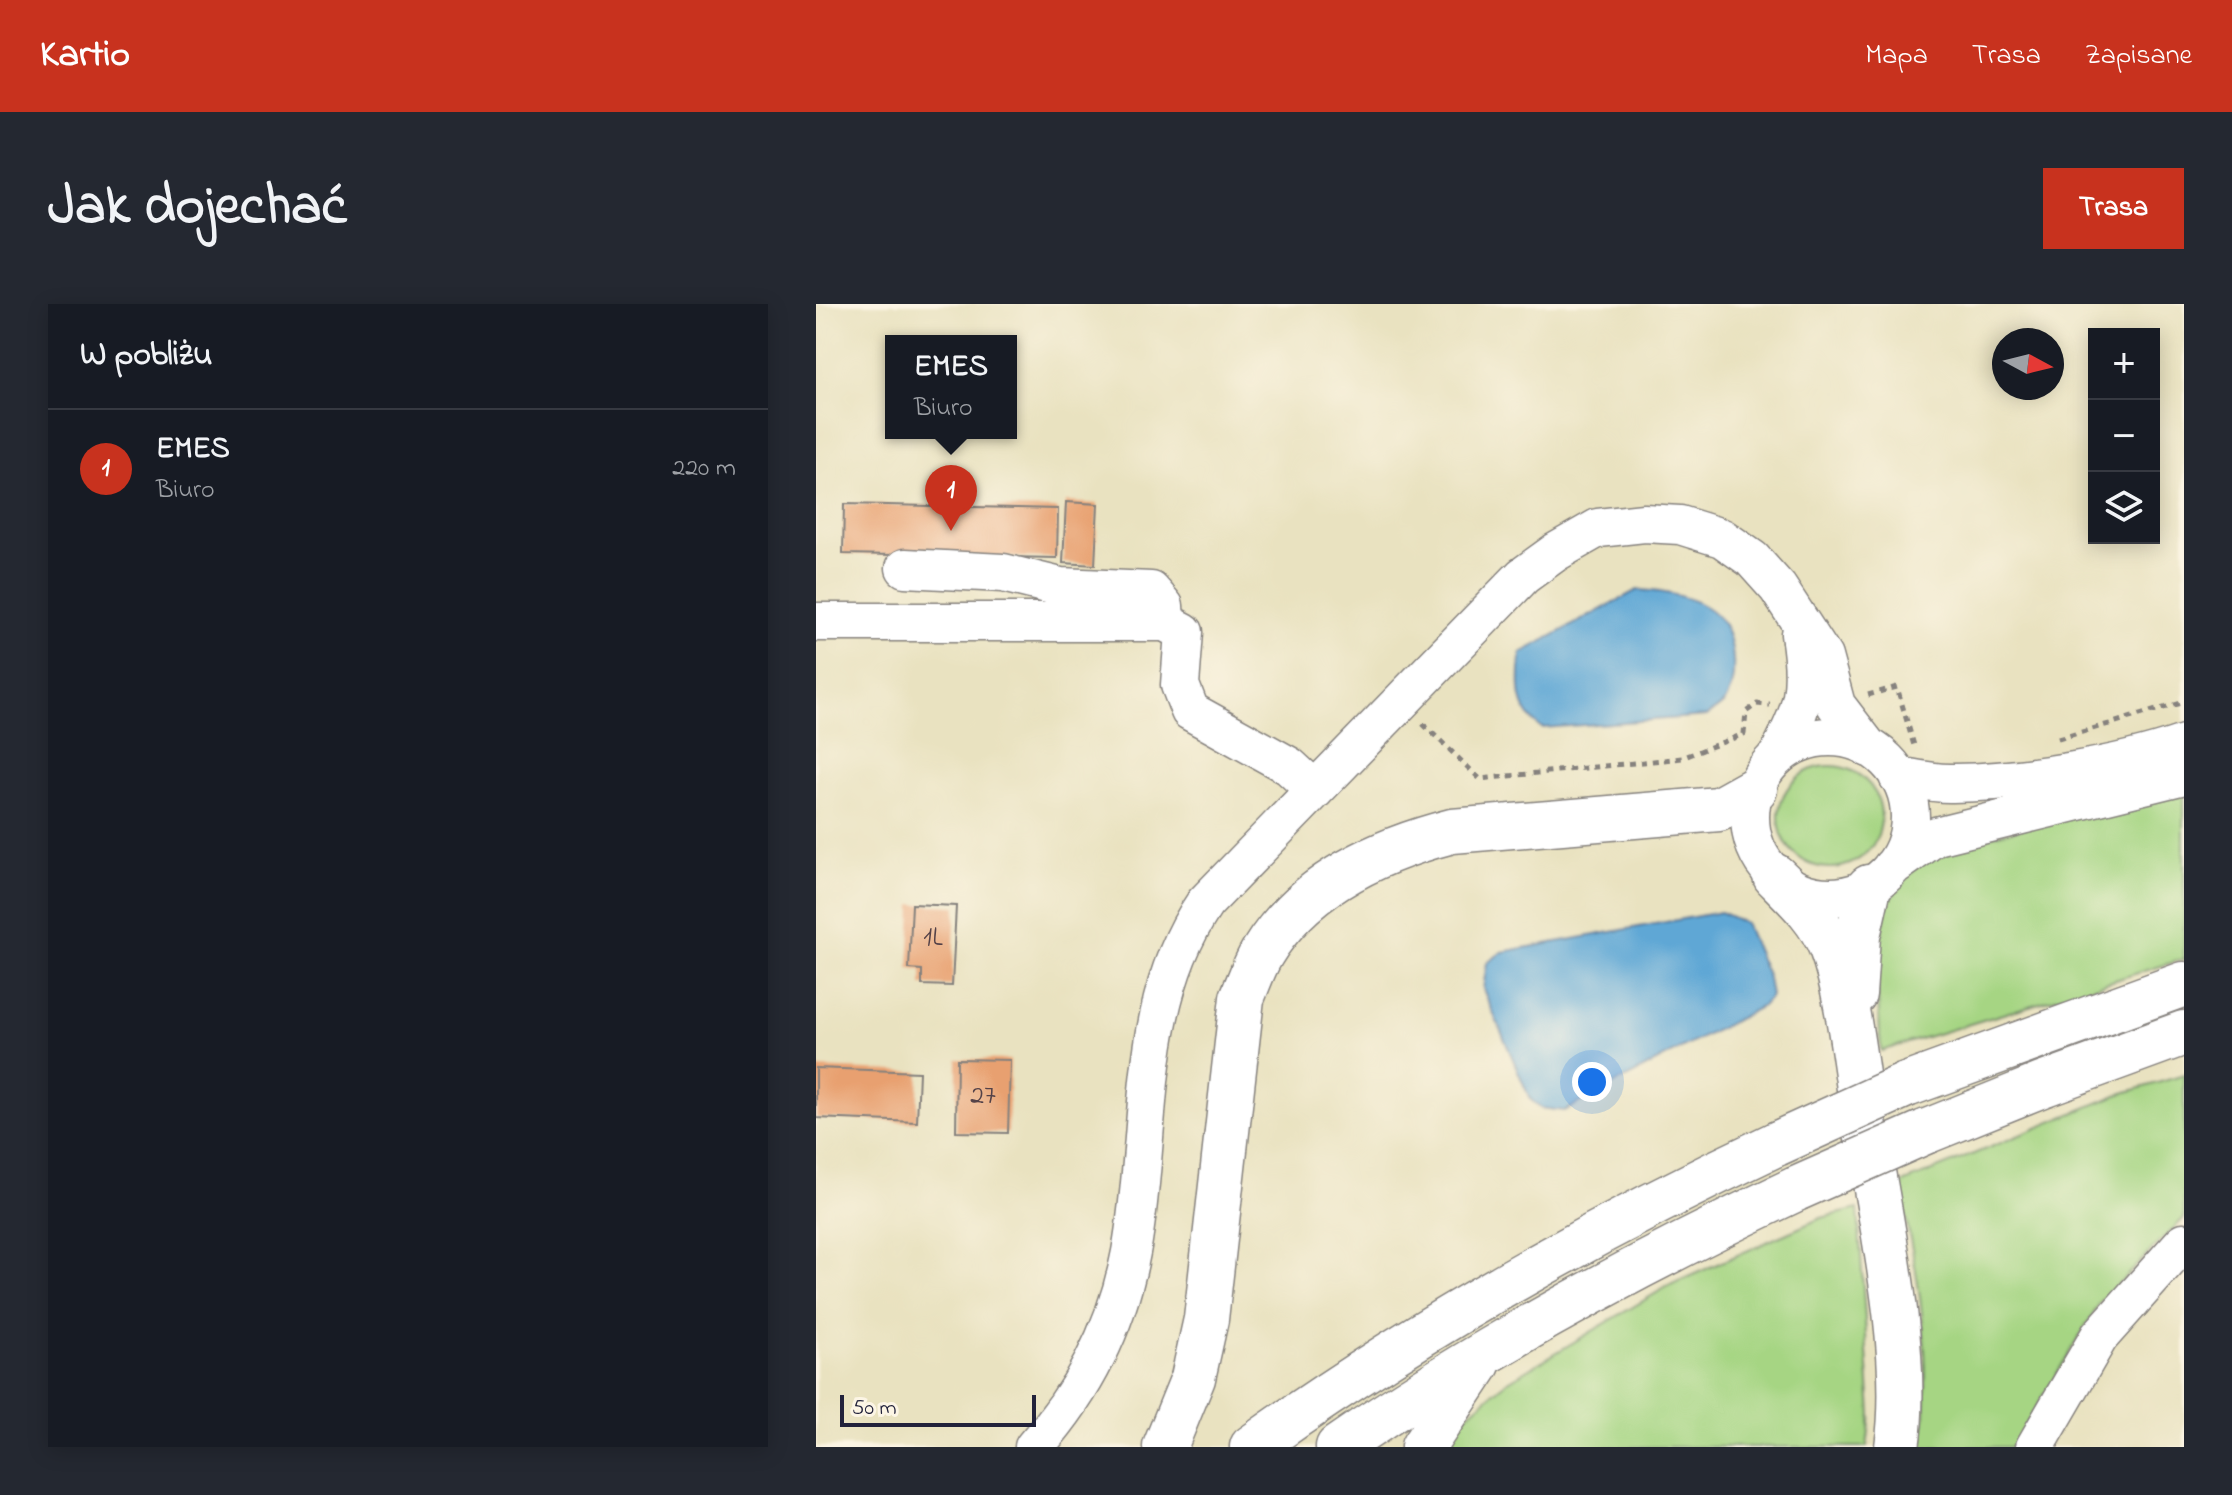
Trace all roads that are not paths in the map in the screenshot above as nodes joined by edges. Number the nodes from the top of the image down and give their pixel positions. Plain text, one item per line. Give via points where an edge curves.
1 (905, 568) dead end
2 (816, 622) edge
3 (1165, 622) junction
4 (1819, 707) junction
5 (2184, 744) edge
6 (1869, 748) junction
7 (1766, 772) junction
8 (2184, 775) edge
9 (1898, 776) junction
10 (1315, 790) junction
11 (1775, 876) junction
12 (1880, 877) junction
13 (2184, 984) edge
14 (2184, 1033) edge
15 (1851, 1037) junction
16 (2184, 1242) edge
17 (1486, 1352) junction
18 (1034, 1447) edge
19 (1165, 1447) edge
20 (1252, 1447) edge
21 (1338, 1447) edge
22 (1423, 1447) edge
23 (1897, 1447) edge
24 (2035, 1447) edge

1 - 3 street via 1003,573 1060,587 1151,591 1164,606
2 - 3 street
3 - 10 street via 1184,632 1180,685 1190,711 1289,766
4 - 6 street
4 - 7 street
4 - 10 street via 1823,657 1752,559 1722,538 1680,525 1598,528 1523,576
5 - 9 street via 2106,765 1951,784
6 - 7 street via 1847,739 1799,743
6 - 9 street
7 - 11 street via 1750,812 1752,836 1760,858
7 - 19 highway via 1719,809 1452,831 1414,841 1380,854 1315,892 1289,921 1262,952 1242,998 1206,1319 1193,1378
8 - 12 street via 1936,836
9 - 12 street via 1910,822 1904,846
10 - 18 street via 1205,903 1184,934 1168,975 1154,1045 1131,1253 1105,1344
11 - 12 street via 1820,897 1845,896
11 - 15 highway via 1809,910 1831,947
12 - 15 highway via 1858,936
13 - 20 highway, bridge via 1906,1085 1665,1196 1435,1325
14 - 17 highway, bridge via 1925,1132 1796,1189 1680,1244
15 - 23 highway via 1890,1289 1901,1423
16 - 24 street via 2099,1337
17 - 21 highway
17 - 22 highway

